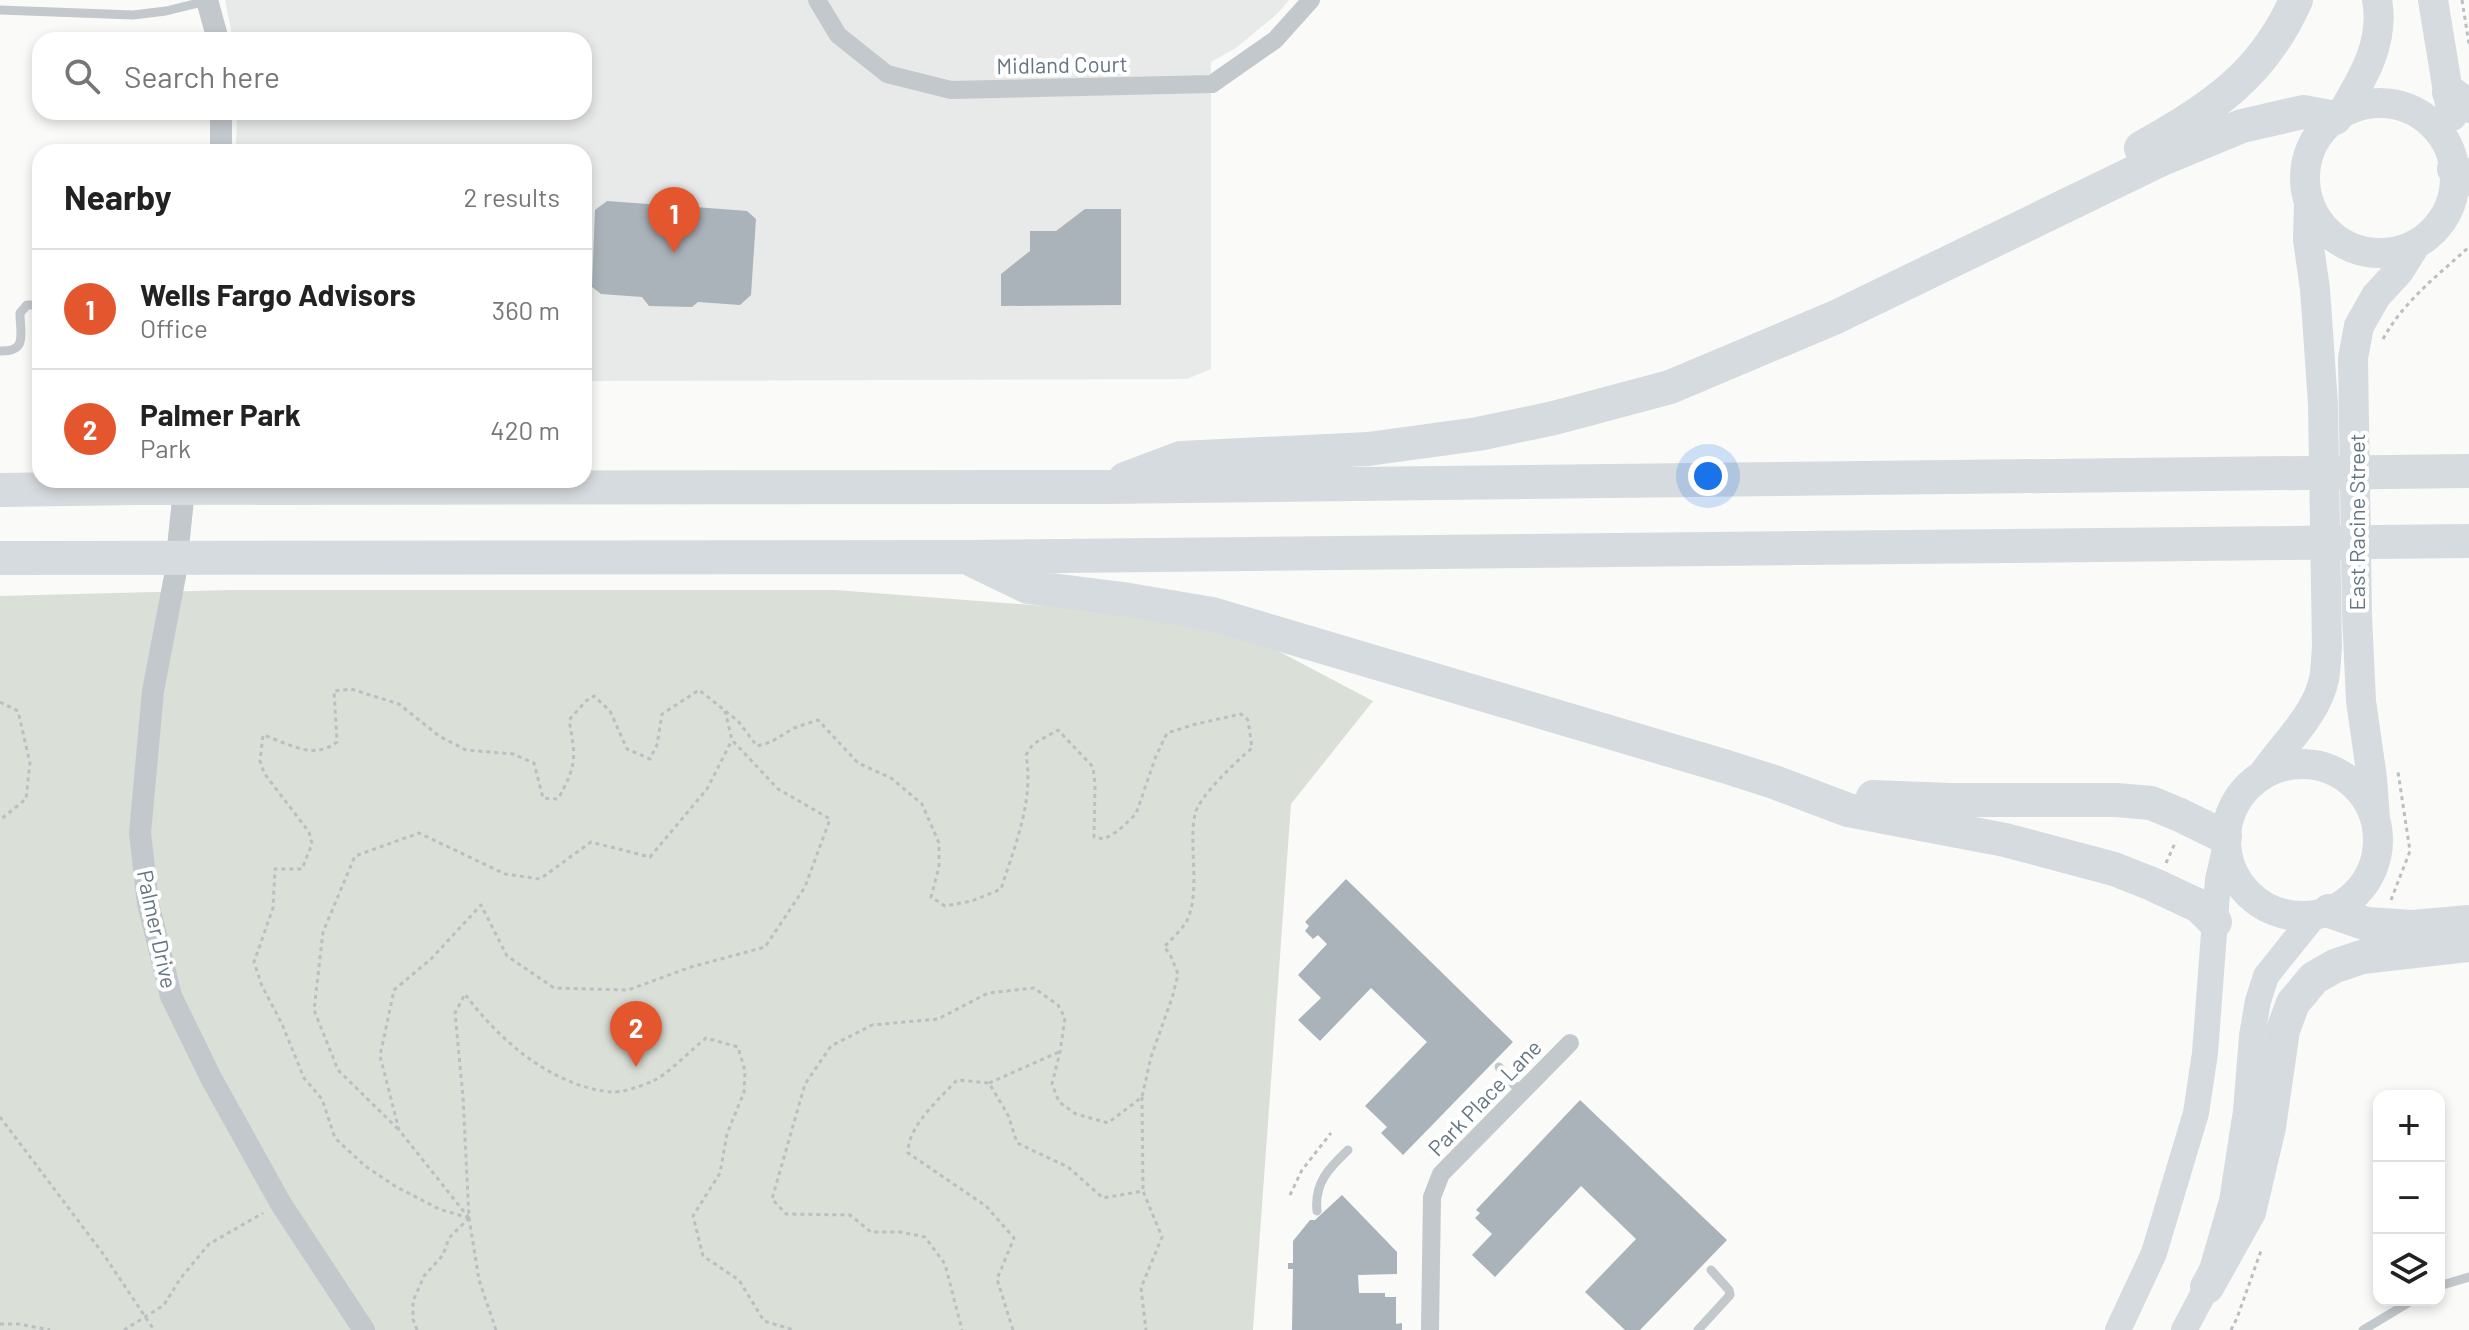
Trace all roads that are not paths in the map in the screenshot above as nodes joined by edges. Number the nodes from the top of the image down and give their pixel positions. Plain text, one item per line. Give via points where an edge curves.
1 (207, 0) edge
2 (817, 0) edge
3 (1311, 0) edge
4 (2296, 0) edge
5 (2377, 0) edge
6 (2433, 0) edge
7 (0, 10) edge
8 (216, 32) edge
9 (2459, 99) edge
10 (2339, 115) junction
11 (221, 120) edge
12 (221, 144) edge
13 (2458, 169) edge
14 (2309, 204) junction
15 (2416, 244) junction
16 (1939, 267) junction
17 (32, 305) edge
18 (0, 351) edge
19 (2469, 471) edge
20 (1105, 487) junction
21 (135, 488) edge
22 (135, 488) edge
23 (184, 488) edge
24 (233, 488) edge
25 (592, 488) edge
26 (0, 490) edge
27 (2469, 541) edge
28 (966, 557) junction
29 (0, 558) edge
30 (2264, 773) junction
31 (1774, 782) junction
32 (2375, 818) junction
33 (2226, 841) junction
34 (2322, 913) junction
35 (2215, 922) junction
36 (2469, 922) edge
37 (2469, 945) edge
38 (1570, 1043) dead end
39 (1499, 1067) dead end
40 (1521, 1093) junction
41 (1348, 1150) dead end
42 (1317, 1211) dead end
43 (1711, 1270) dead end
44 (2469, 1277) edge
45 (2445, 1284) edge
46 (2207, 1287) junction
47 (2403, 1306) edge
48 (364, 1330) edge
49 (1430, 1330) edge
50 (1698, 1330) edge
51 (2118, 1330) edge
52 (2184, 1330) edge
53 (2363, 1330) edge

1 - 7 lane via 133,15
1 - 8 street
2 - 3 street, Midland Court via 838,35 887,74 951,90 1212,84 1275,40
4 - 16 highway via 2266,53 2230,93 2168,133 2009,218
5 - 10 highway via 2378,36 2368,66
6 - 9 highway
9 - 13 highway
10 - 13 highway via 2375,103 2408,109 2436,128
10 - 14 highway via 2310,150 2305,177
10 - 16 highway via 2303,112 2242,126
11 - 12 street
13 - 15 highway via 2447,212
14 - 15 highway via 2324,229 2347,246 2389,253
14 - 30 highway, East Racine Street via 2323,404 2324,680 2304,723
15 - 32 highway, East Racine Street via 2359,326 2353,358 2361,705
16 - 20 highway via 1670,387 1554,418 1368,449 1181,458
17 - 18 lane via 20,313 18,348
19 - 20 highway
20 - 25 highway
21 - 24 highway
22 - 26 highway
23 - 48 street, Palmer Drive via 175,576 153,691 140,833 148,903 171,996 211,1078 281,1204
27 - 28 highway
28 - 29 highway
28 - 31 highway via 1028,587 1212,614
30 - 32 highway via 2308,763 2337,772 2360,791
30 - 33 highway via 2233,807
31 - 33 highway via 1893,798 2151,803
31 - 35 highway via 1848,810 2005,840 2114,869 2199,906
32 - 34 highway via 2378,846 2370,874 2353,896
33 - 34 highway via 2228,861 2255,900 2283,914
33 - 35 main road
34 - 36 highway via 2412,927
34 - 46 main road via 2266,976 2258,1001 2232,1201
35 - 51 main road via 2196,1113 2154,1253
37 - 46 highway via 2362,957 2314,978 2293,1003 2283,1030 2269,1127 2249,1212
38 - 40 street, Park Place Lane
39 - 40 lane
40 - 49 street, Park Place Lane via 1441,1174 1432,1197
41 - 42 lane via 1324,1175
43 - 50 lane via 1730,1295
44 - 45 lane
46 - 52 main road
47 - 53 lane

